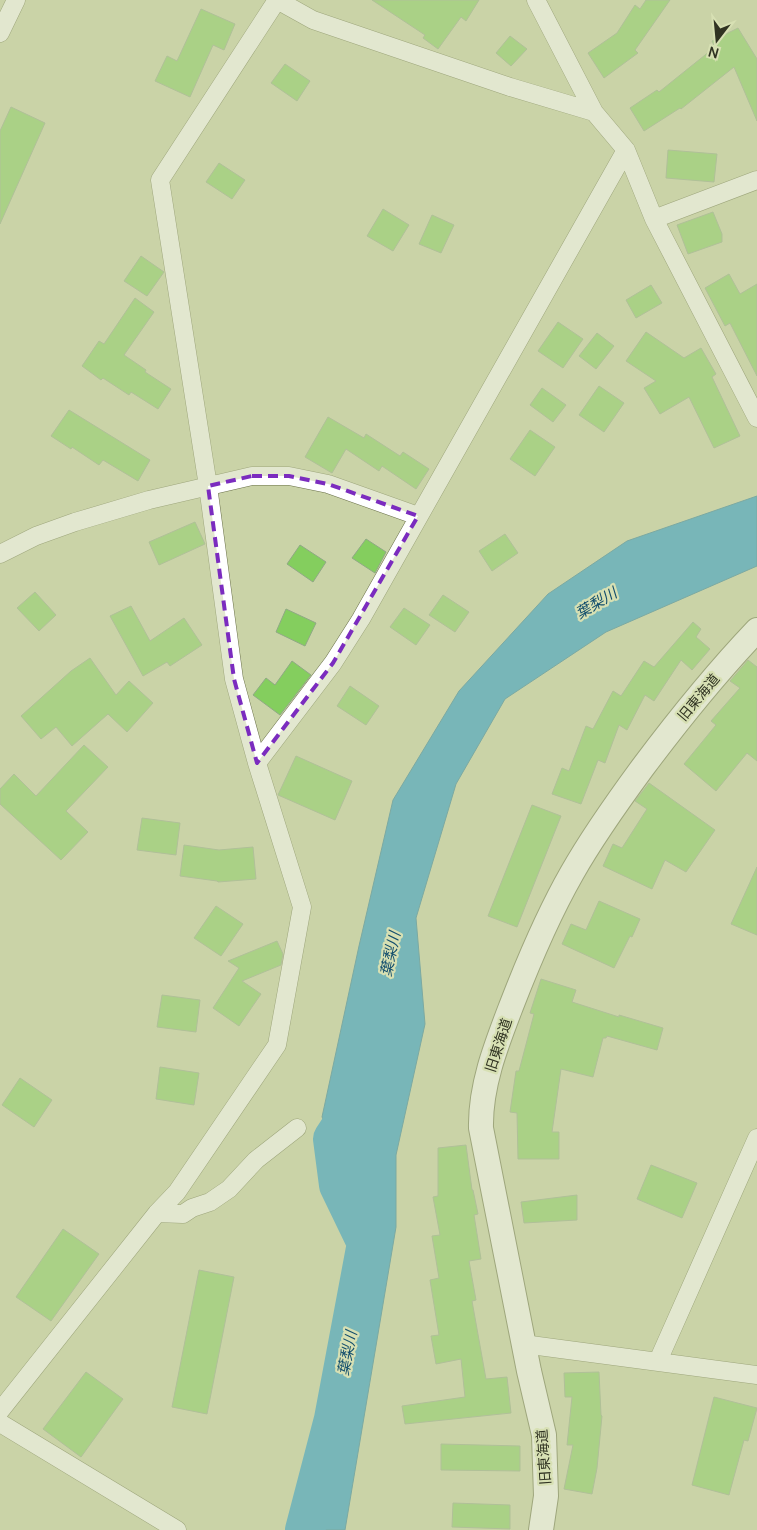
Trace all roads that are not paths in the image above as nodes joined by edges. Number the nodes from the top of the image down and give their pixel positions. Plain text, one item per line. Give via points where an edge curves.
1 (16, 0) edge
2 (277, 0) edge
3 (536, 0) edge
4 (0, 33) edge
5 (594, 112) junction
6 (626, 150) junction
7 (757, 180) edge
8 (654, 219) junction
9 (757, 418) edge
10 (208, 486) junction
11 (418, 516) junction
12 (0, 554) edge
13 (757, 630) edge
14 (257, 763) junction
15 (297, 1128) dead end
16 (757, 1138) edge
17 (158, 1213) junction
18 (524, 1344) junction
19 (658, 1361) junction
20 (757, 1375) edge
21 (0, 1411) edge
22 (0, 1423) edge
23 (177, 1530) edge
24 (541, 1530) edge

1 - 4 street
2 - 5 street via 314,20
2 - 10 street via 160,180
3 - 5 street
5 - 6 street
6 - 8 street
6 - 11 street
7 - 8 street
8 - 9 street
10 - 11 street via 252,476 289,476 328,484
10 - 12 street via 75,522
10 - 14 street via 234,679
11 - 14 street via 384,580 333,663
13 - 18 main road, 旧東海道 via 680,717 622,795 572,873 534,951 495,1051 482,1104 482,1128
14 - 17 street via 302,907 277,1046 177,1192
15 - 17 street via 210,1202 182,1214
16 - 19 street
17 - 21 street
18 - 19 street
18 - 24 main road, 旧東海道 via 544,1435 546,1496
19 - 20 street
22 - 23 street

